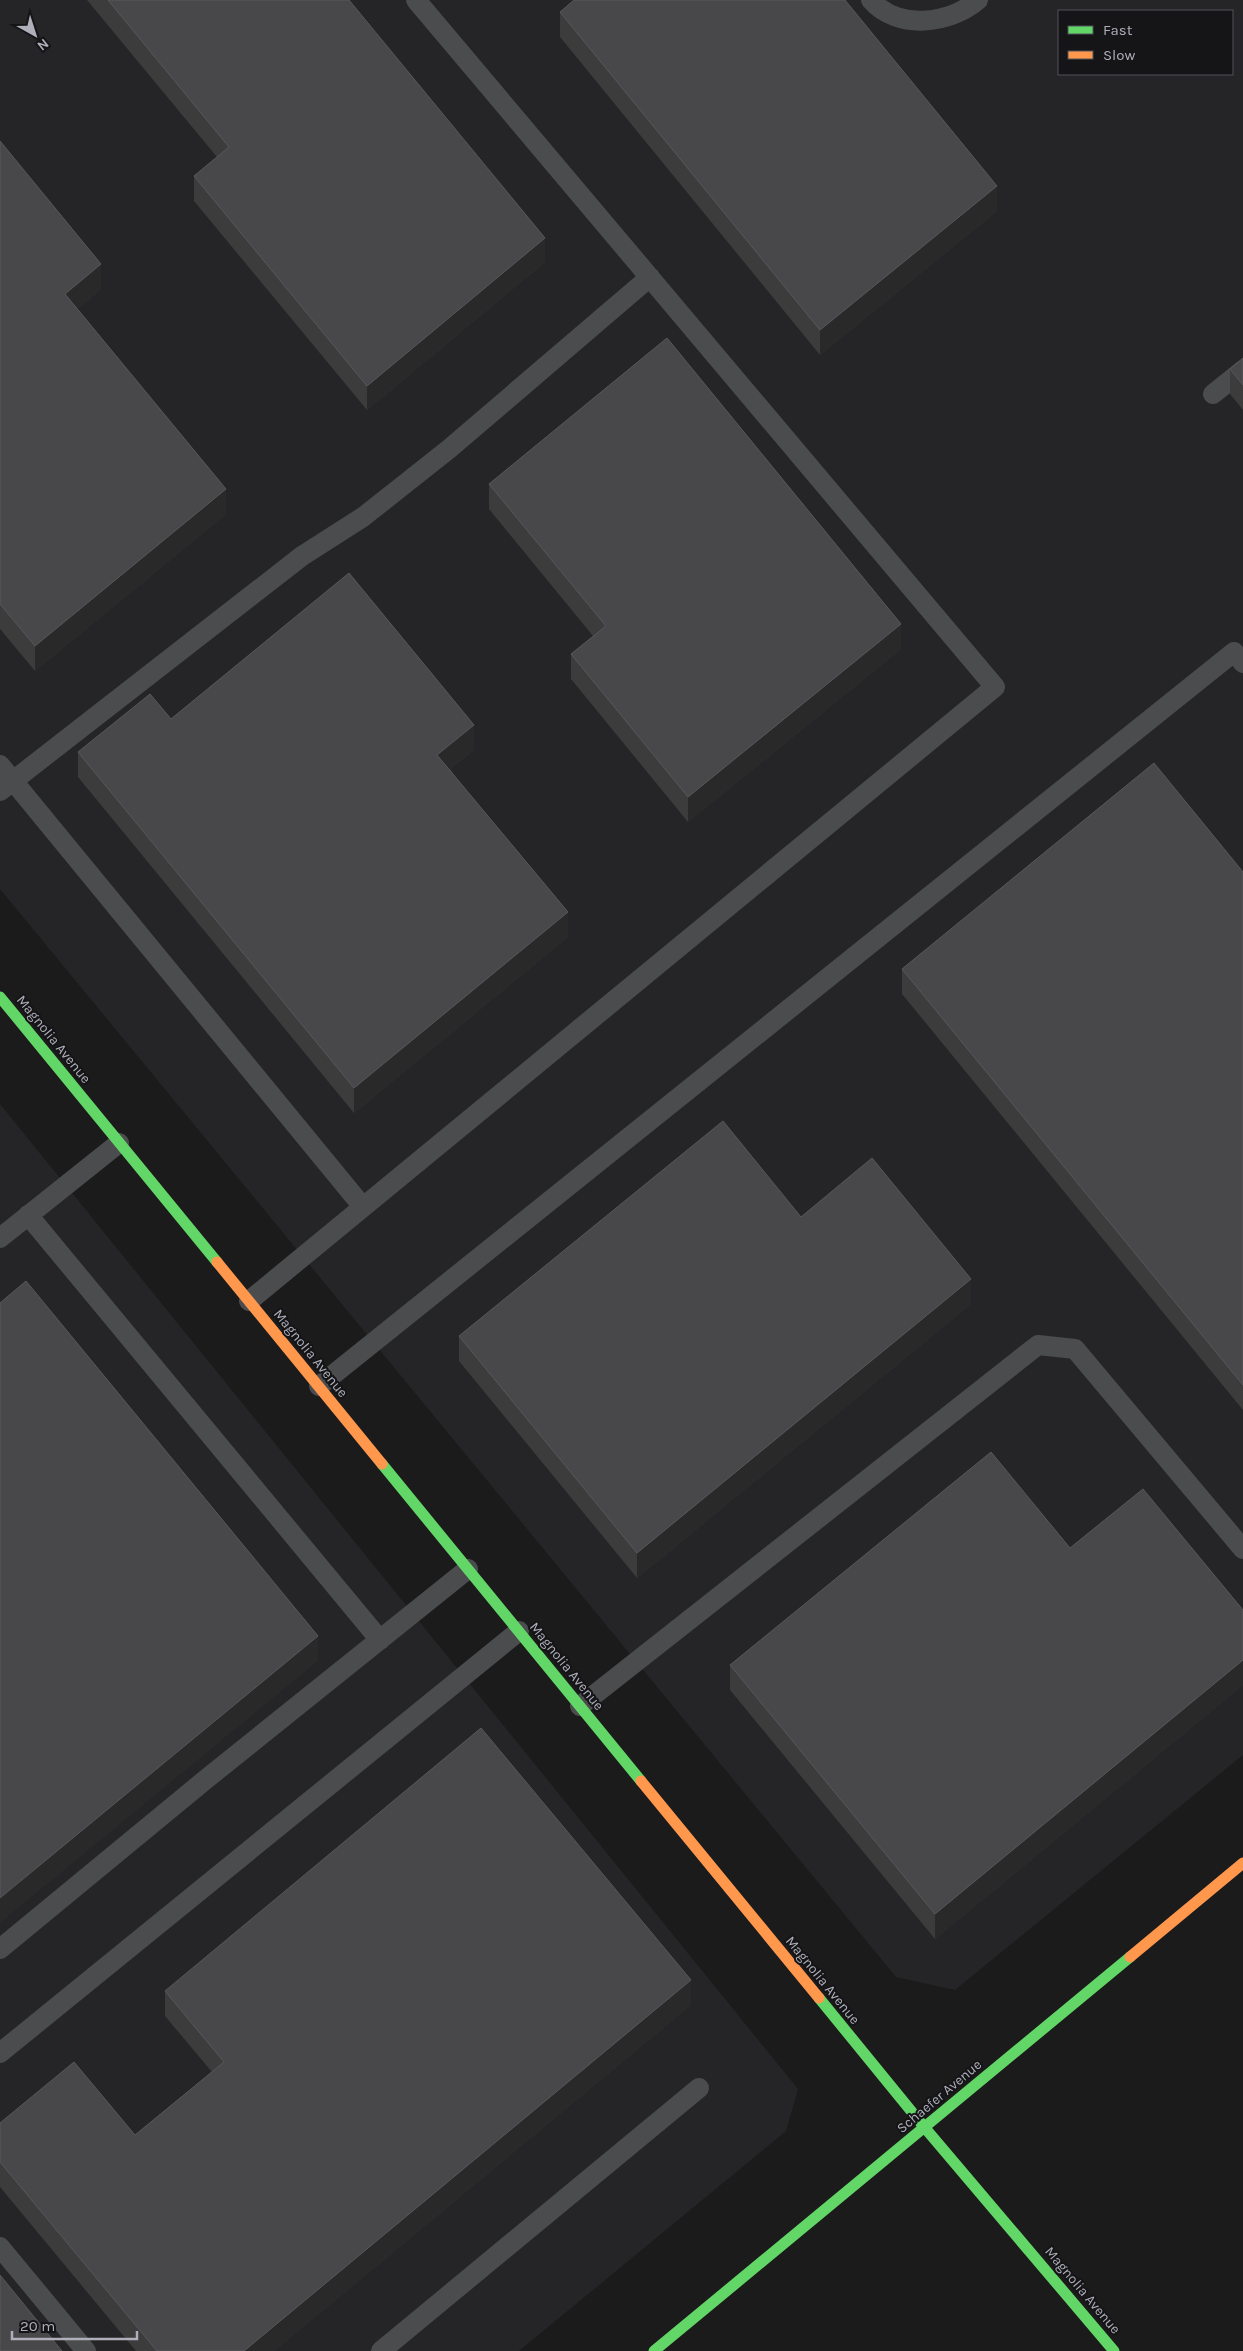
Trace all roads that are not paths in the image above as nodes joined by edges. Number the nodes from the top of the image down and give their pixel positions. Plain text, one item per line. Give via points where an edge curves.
1 (416, 0) edge
2 (872, 0) edge
3 (978, 0) edge
4 (650, 277) junction
5 (1243, 370) edge
6 (1213, 394) dead end
7 (1243, 663) edge
8 (0, 765) edge
9 (6, 786) edge
10 (0, 997) edge
11 (119, 1143) junction
12 (363, 1207) junction
13 (28, 1216) junction
14 (0, 1238) edge
15 (249, 1300) junction
16 (319, 1386) junction
17 (1243, 1549) edge
18 (468, 1569) junction
19 (519, 1631) junction
20 (380, 1640) junction
21 (580, 1706) junction
22 (1243, 1863) edge
23 (0, 1949) edge
24 (0, 2053) edge
25 (700, 2088) dead end
26 (925, 2128) junction
27 (0, 2247) edge
28 (86, 2351) edge
29 (381, 2351) edge
30 (654, 2351) edge
31 (1114, 2351) edge

1 - 4 lane
2 - 3 lane via 878,8 900,18 921,21 967,10
4 - 9 lane via 449,450 363,517 302,556
4 - 12 lane via 995,687
5 - 6 lane
7 - 16 lane via 1234,652
8 - 9 lane
9 - 12 lane
10 - 11 street, Magnolia Avenue
11 - 13 lane
11 - 15 street, Magnolia Avenue
12 - 15 lane
13 - 14 lane
13 - 20 lane
15 - 16 street, Magnolia Avenue
16 - 18 street, Magnolia Avenue
17 - 21 lane via 1075,1349 1038,1345
18 - 19 street, Magnolia Avenue
18 - 20 lane
19 - 21 street, Magnolia Avenue
19 - 24 lane
20 - 23 lane
21 - 26 street, Magnolia Avenue
22 - 26 street, Schaefer Avenue
25 - 29 lane
26 - 30 street, Schaefer Avenue
26 - 31 street, Magnolia Avenue
27 - 28 lane

